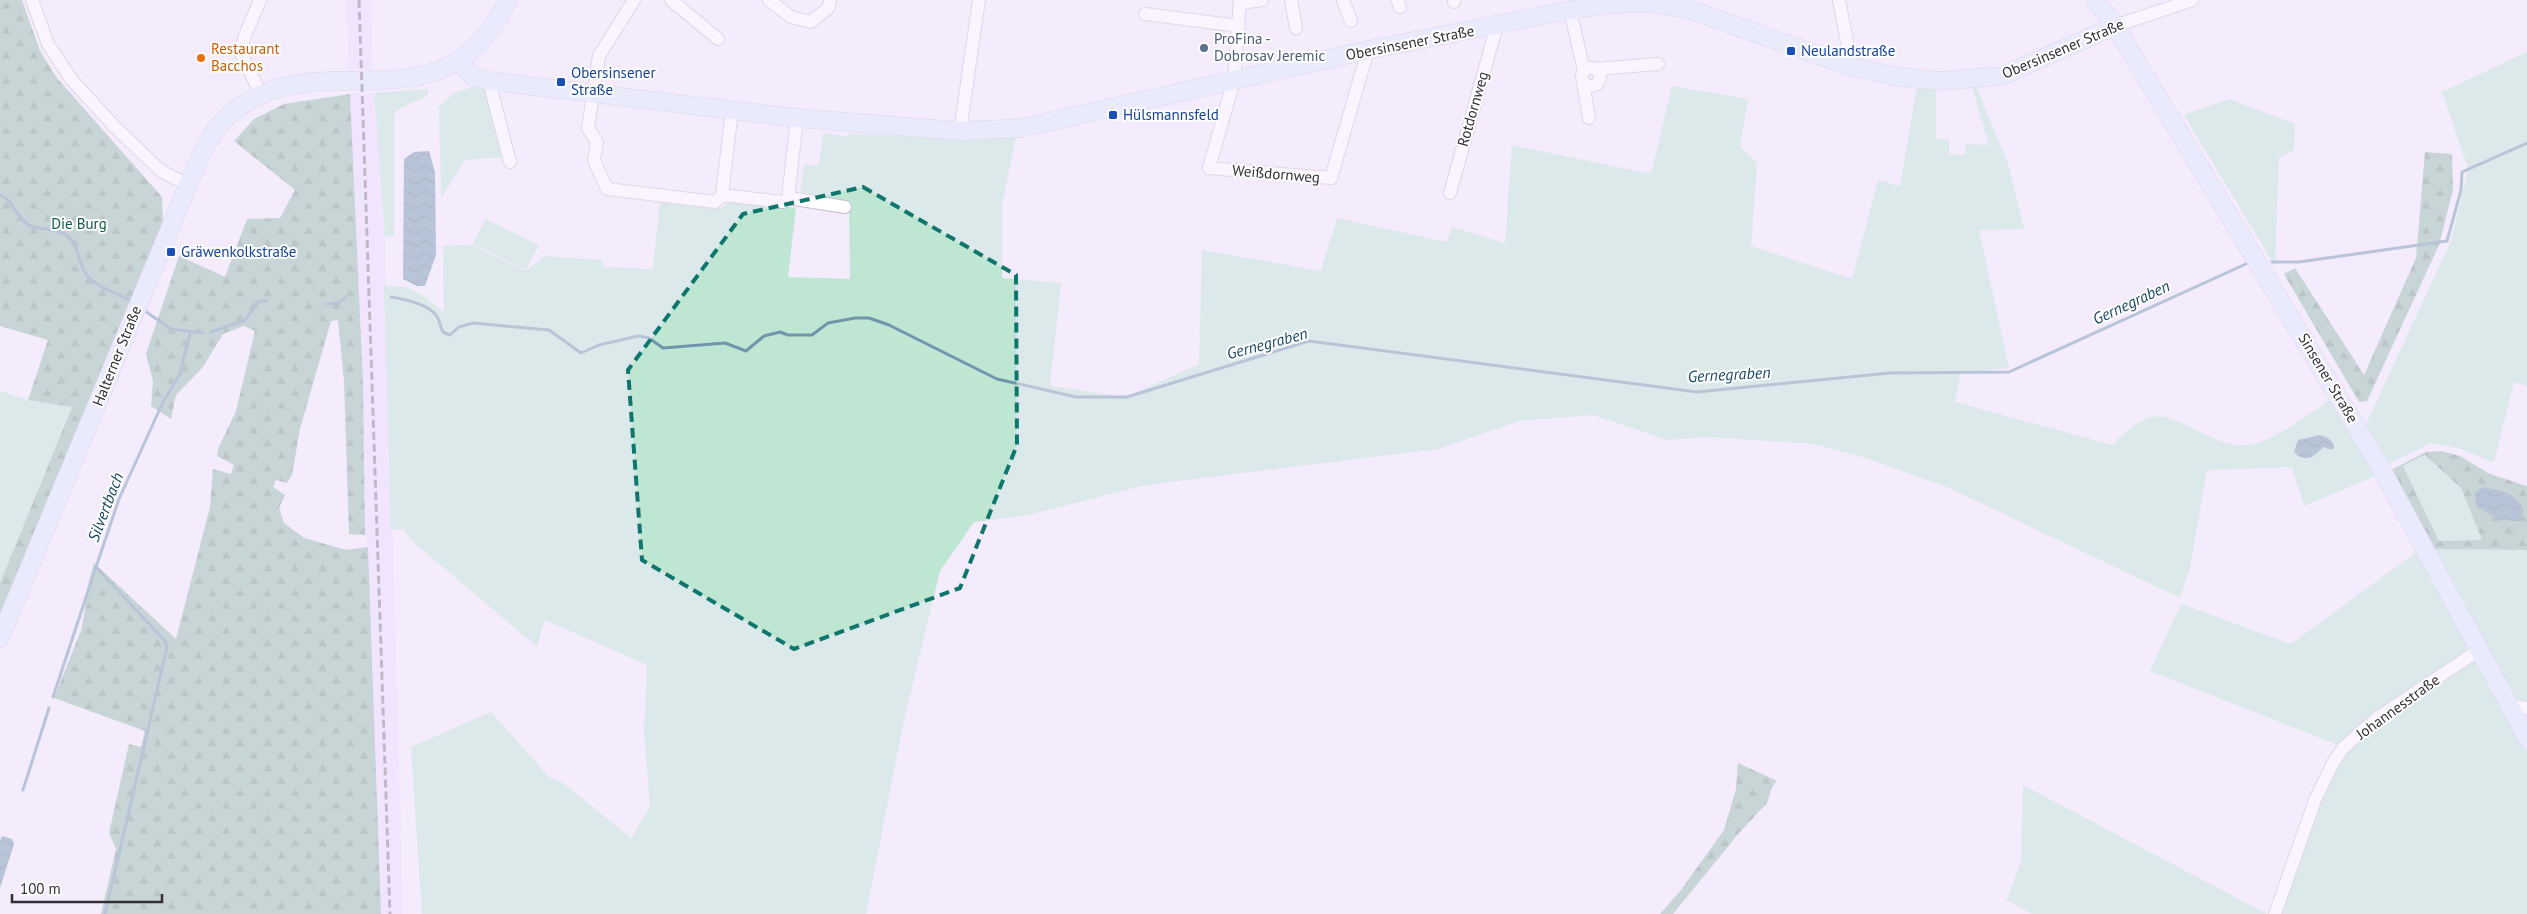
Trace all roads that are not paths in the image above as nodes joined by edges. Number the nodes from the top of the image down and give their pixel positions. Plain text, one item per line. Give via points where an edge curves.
1 (32, 0) edge
2 (260, 0) edge
3 (508, 0) edge
4 (634, 0) edge
5 (670, 0) edge
6 (770, 0) edge
7 (830, 0) edge
8 (979, 0) edge
9 (1262, 0) edge
10 (1290, 0) edge
11 (1343, 0) edge
12 (1839, 0) edge
13 (2095, 0) edge
14 (2192, 0) edge
15 (1240, 2) edge
16 (1612, 2) edge
17 (1688, 4) edge
18 (1570, 10) junction
19 (1145, 14) dead end
20 (1351, 21) dead end
21 (1497, 25) junction
22 (1239, 26) junction
23 (2115, 26) junction
24 (1296, 28) dead end
25 (718, 39) dead end
26 (1368, 50) junction
27 (458, 62) junction
28 (1658, 64) dead end
29 (1849, 66) junction
30 (1588, 74) junction
31 (1234, 80) junction
32 (489, 81) junction
33 (592, 93) junction
34 (261, 94) junction
35 (732, 110) junction
36 (797, 118) junction
37 (1589, 118) dead end
38 (960, 130) junction
39 (510, 162) dead end
40 (188, 185) junction
41 (1450, 193) dead end
42 (722, 195) junction
43 (788, 198) junction
44 (845, 207) dead end
45 (0, 638) edge
46 (2479, 650) junction
47 (2509, 705) junction
48 (2527, 708) edge
49 (2527, 738) edge
50 (2275, 914) edge

1 - 40 street via 48,44 80,90 161,171
2 - 34 street via 241,53
3 - 27 main road, Halterner Straße via 491,32
4 - 33 street via 598,56
5 - 25 street
6 - 7 street via 791,17 811,22 829,7
8 - 38 street
9 - 15 street
10 - 24 street
11 - 20 street
12 - 29 street
13 - 23 main road, Sinsener Straße
14 - 23 street, Obersinsener Straße
15 - 22 street
16 - 17 main road, Obersinsener Straße
16 - 18 main road, Obersinsener Straße
17 - 29 main road, Obersinsener Straße
18 - 21 main road, Obersinsener Straße
18 - 30 street
19 - 22 street
21 - 26 main road, Obersinsener Straße
21 - 41 street, Rotdornweg
22 - 31 street
23 - 29 main road, Obersinsener Straße via 2002,76 1940,80 1898,77
23 - 46 main road, Sinsener Straße via 2357,428
26 - 31 main road, Obersinsener Straße
26 - 31 street, Weißdornweg via 1331,178 1209,168
27 - 32 main road, Obersinsener Straße via 474,77
27 - 34 main road, Halterner Straße via 434,73 406,79 298,84
28 - 30 street
30 - 37 street
31 - 38 main road, Obersinsener Straße via 1021,128
32 - 33 main road, Obersinsener Straße
32 - 39 street
33 - 35 main road, Obersinsener Straße
33 - 42 street via 588,128 597,142 594,160 607,189 715,202
34 - 40 main road, Halterner Straße via 237,109 219,126 209,139
35 - 36 main road, Obersinsener Straße
35 - 42 street
36 - 38 main road, Obersinsener Straße
36 - 43 street
40 - 45 main road, Halterner Straße
42 - 43 street via 783,202
43 - 44 street
46 - 47 main road, Sinsener Straße
46 - 50 street, Johannesstraße via 2377,718 2343,748 2315,800
47 - 48 street
47 - 49 main road, Sinsener Straße

